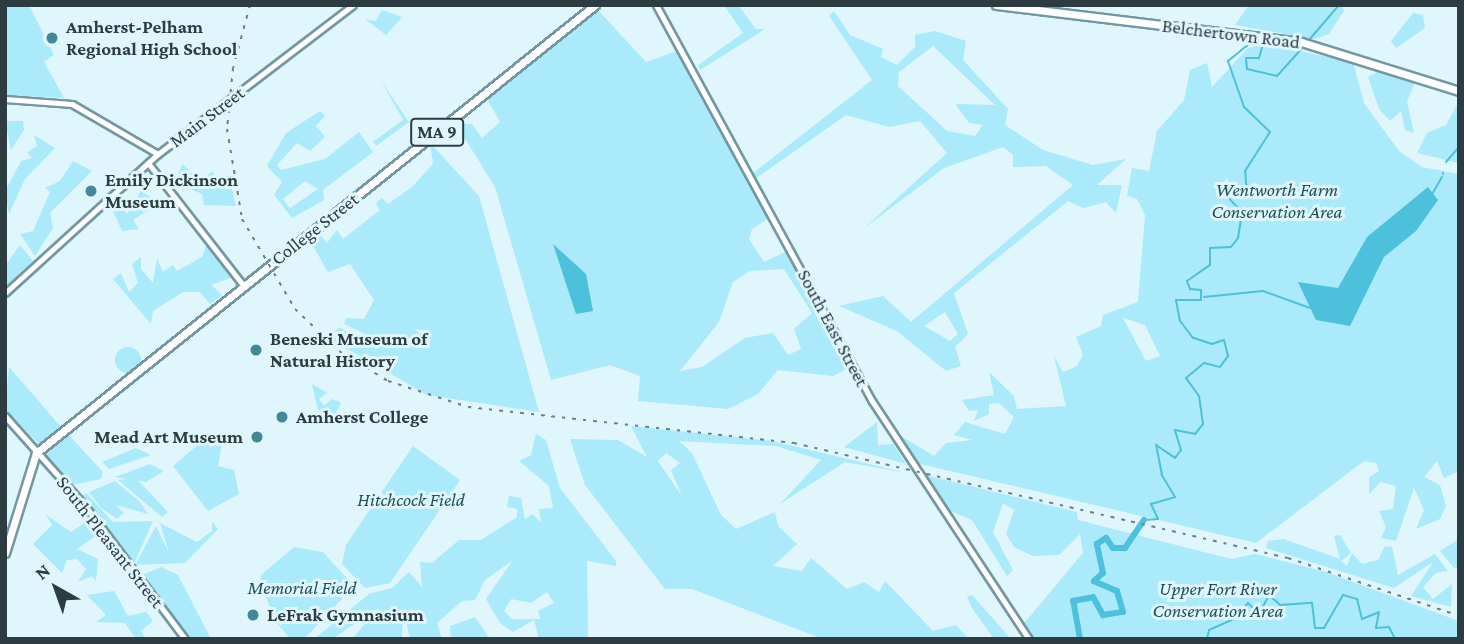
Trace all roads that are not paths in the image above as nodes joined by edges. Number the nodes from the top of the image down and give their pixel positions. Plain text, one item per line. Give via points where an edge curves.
1 (353, 5) edge
2 (595, 5) edge
3 (656, 5) edge
4 (996, 5) edge
5 (1459, 91) edge
6 (5, 99) edge
7 (158, 154) junction
8 (148, 163) junction
9 (243, 285) junction
10 (5, 293) edge
11 (5, 416) edge
12 (36, 453) junction
13 (5, 553) edge
14 (185, 639) edge
15 (1029, 639) edge

1 - 7 main road, Main Street
2 - 9 highway, College Street / MA 9
3 - 15 main road, South East Street via 882,418
4 - 5 highway, Belchertown Road via 1301,42
6 - 7 main road via 72,104
7 - 8 main road, Main Street
8 - 9 main road
8 - 10 main road, Main Street
9 - 12 highway, College Street / MA 9
11 - 12 main road, South Pleasant Street
12 - 13 highway
12 - 14 main road, South Pleasant Street via 86,507

